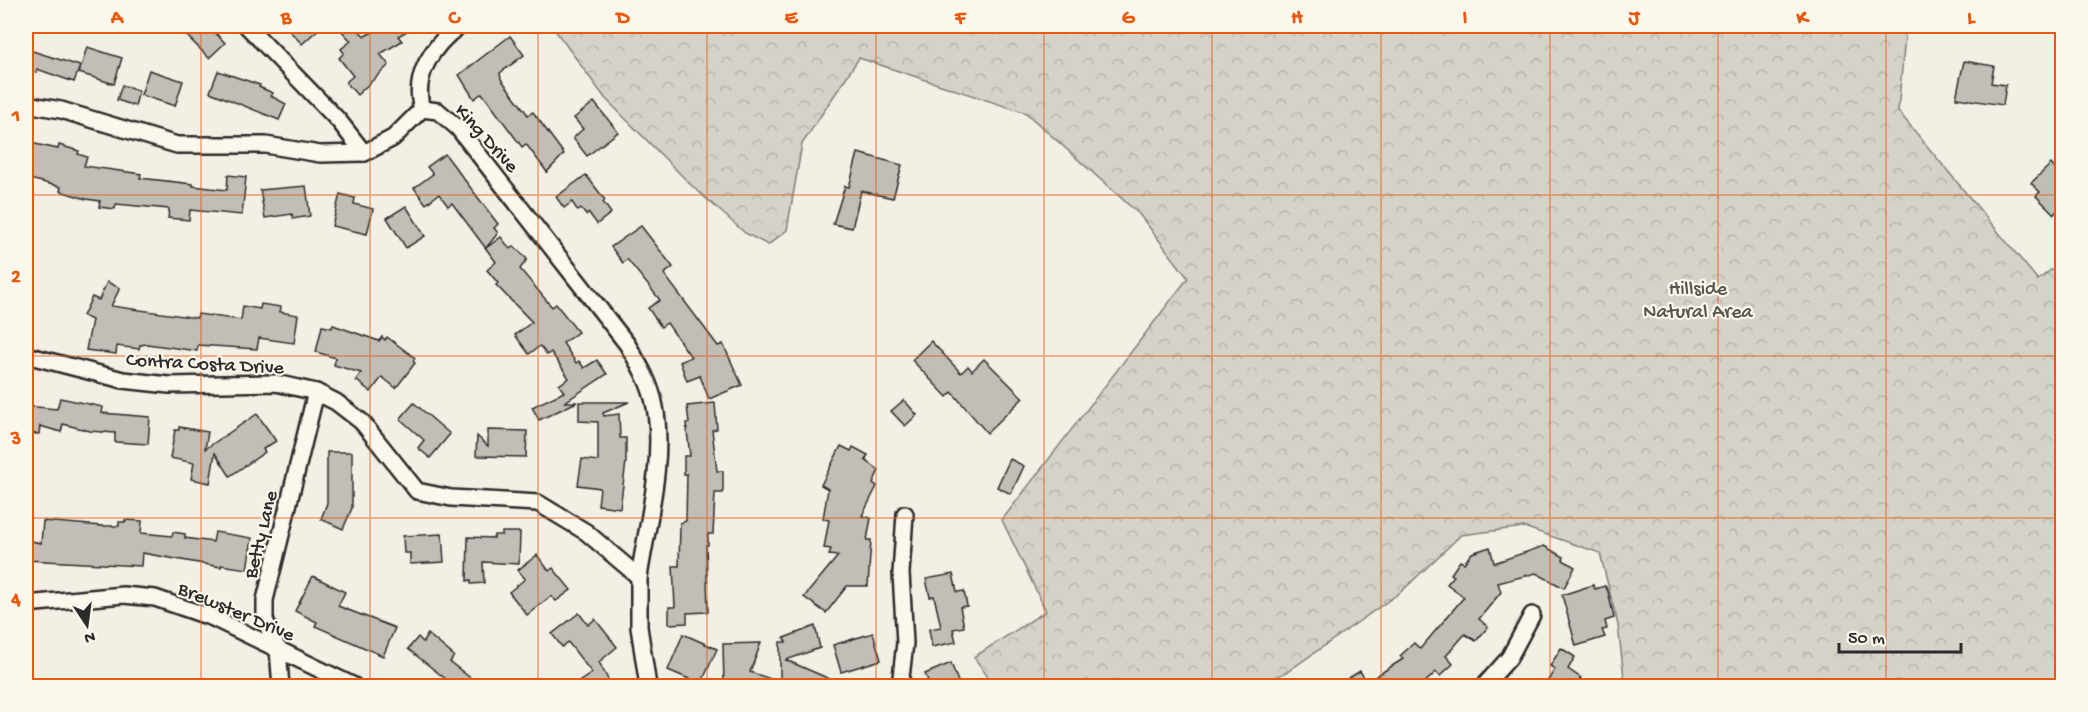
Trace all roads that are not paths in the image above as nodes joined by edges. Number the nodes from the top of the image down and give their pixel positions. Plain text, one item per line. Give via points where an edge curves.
1 (247, 26) edge
2 (459, 26) edge
3 (26, 104) edge
4 (422, 109) junction
5 (364, 153) junction
6 (26, 356) edge
7 (316, 392) junction
8 (905, 514) dead end
9 (639, 577) junction
10 (26, 604) edge
11 (1532, 615) dead end
12 (278, 650) junction
13 (281, 687) edge
14 (354, 687) edge
15 (648, 687) edge
16 (900, 687) edge
17 (1484, 687) edge

1 - 5 street via 339,121
2 - 4 street via 436,45 418,82
3 - 5 street via 61,110 177,145 266,145 320,154
4 - 5 street via 393,138
4 - 9 street, King Drive via 438,111 458,129 627,344 644,372 655,407 658,439
6 - 7 street, Contra Costa Drive via 123,380 169,385 276,383
7 - 9 street, Contra Costa Drive via 362,422 417,491 451,498 538,503 586,532
7 - 12 street, Betty Lane via 265,600 265,620
8 - 16 street via 901,573 905,643
9 - 15 street via 639,627
10 - 12 street, Brewster Drive via 123,595 155,598 213,618
11 - 17 street via 1509,658
12 - 13 street, Betty Lane
12 - 14 street, Brewster Drive

